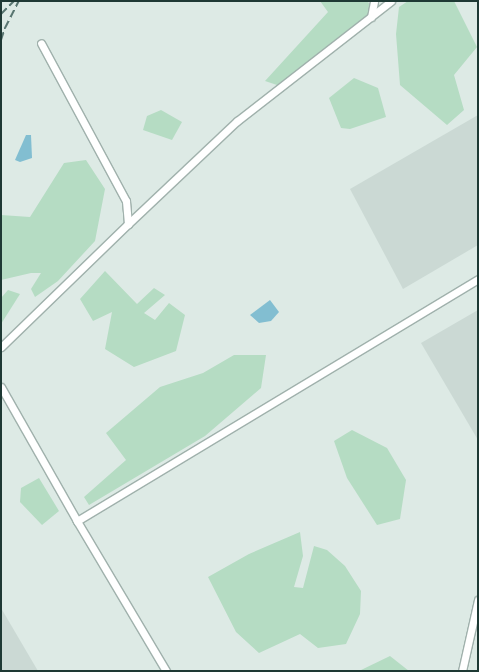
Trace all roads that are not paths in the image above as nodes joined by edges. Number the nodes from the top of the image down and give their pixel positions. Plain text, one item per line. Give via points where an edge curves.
1 (374, 1) edge
2 (391, 1) edge
3 (371, 17) junction
4 (41, 44) dead end
5 (128, 224) junction
6 (478, 279) edge
7 (1, 347) edge
8 (1, 387) edge
9 (77, 521) junction
10 (478, 600) edge
11 (166, 671) edge
12 (462, 671) edge

1 - 3 street
2 - 3 street
3 - 5 street via 237,121
4 - 5 street via 126,201
5 - 7 street
6 - 9 street
8 - 9 street
9 - 11 street
10 - 12 street

